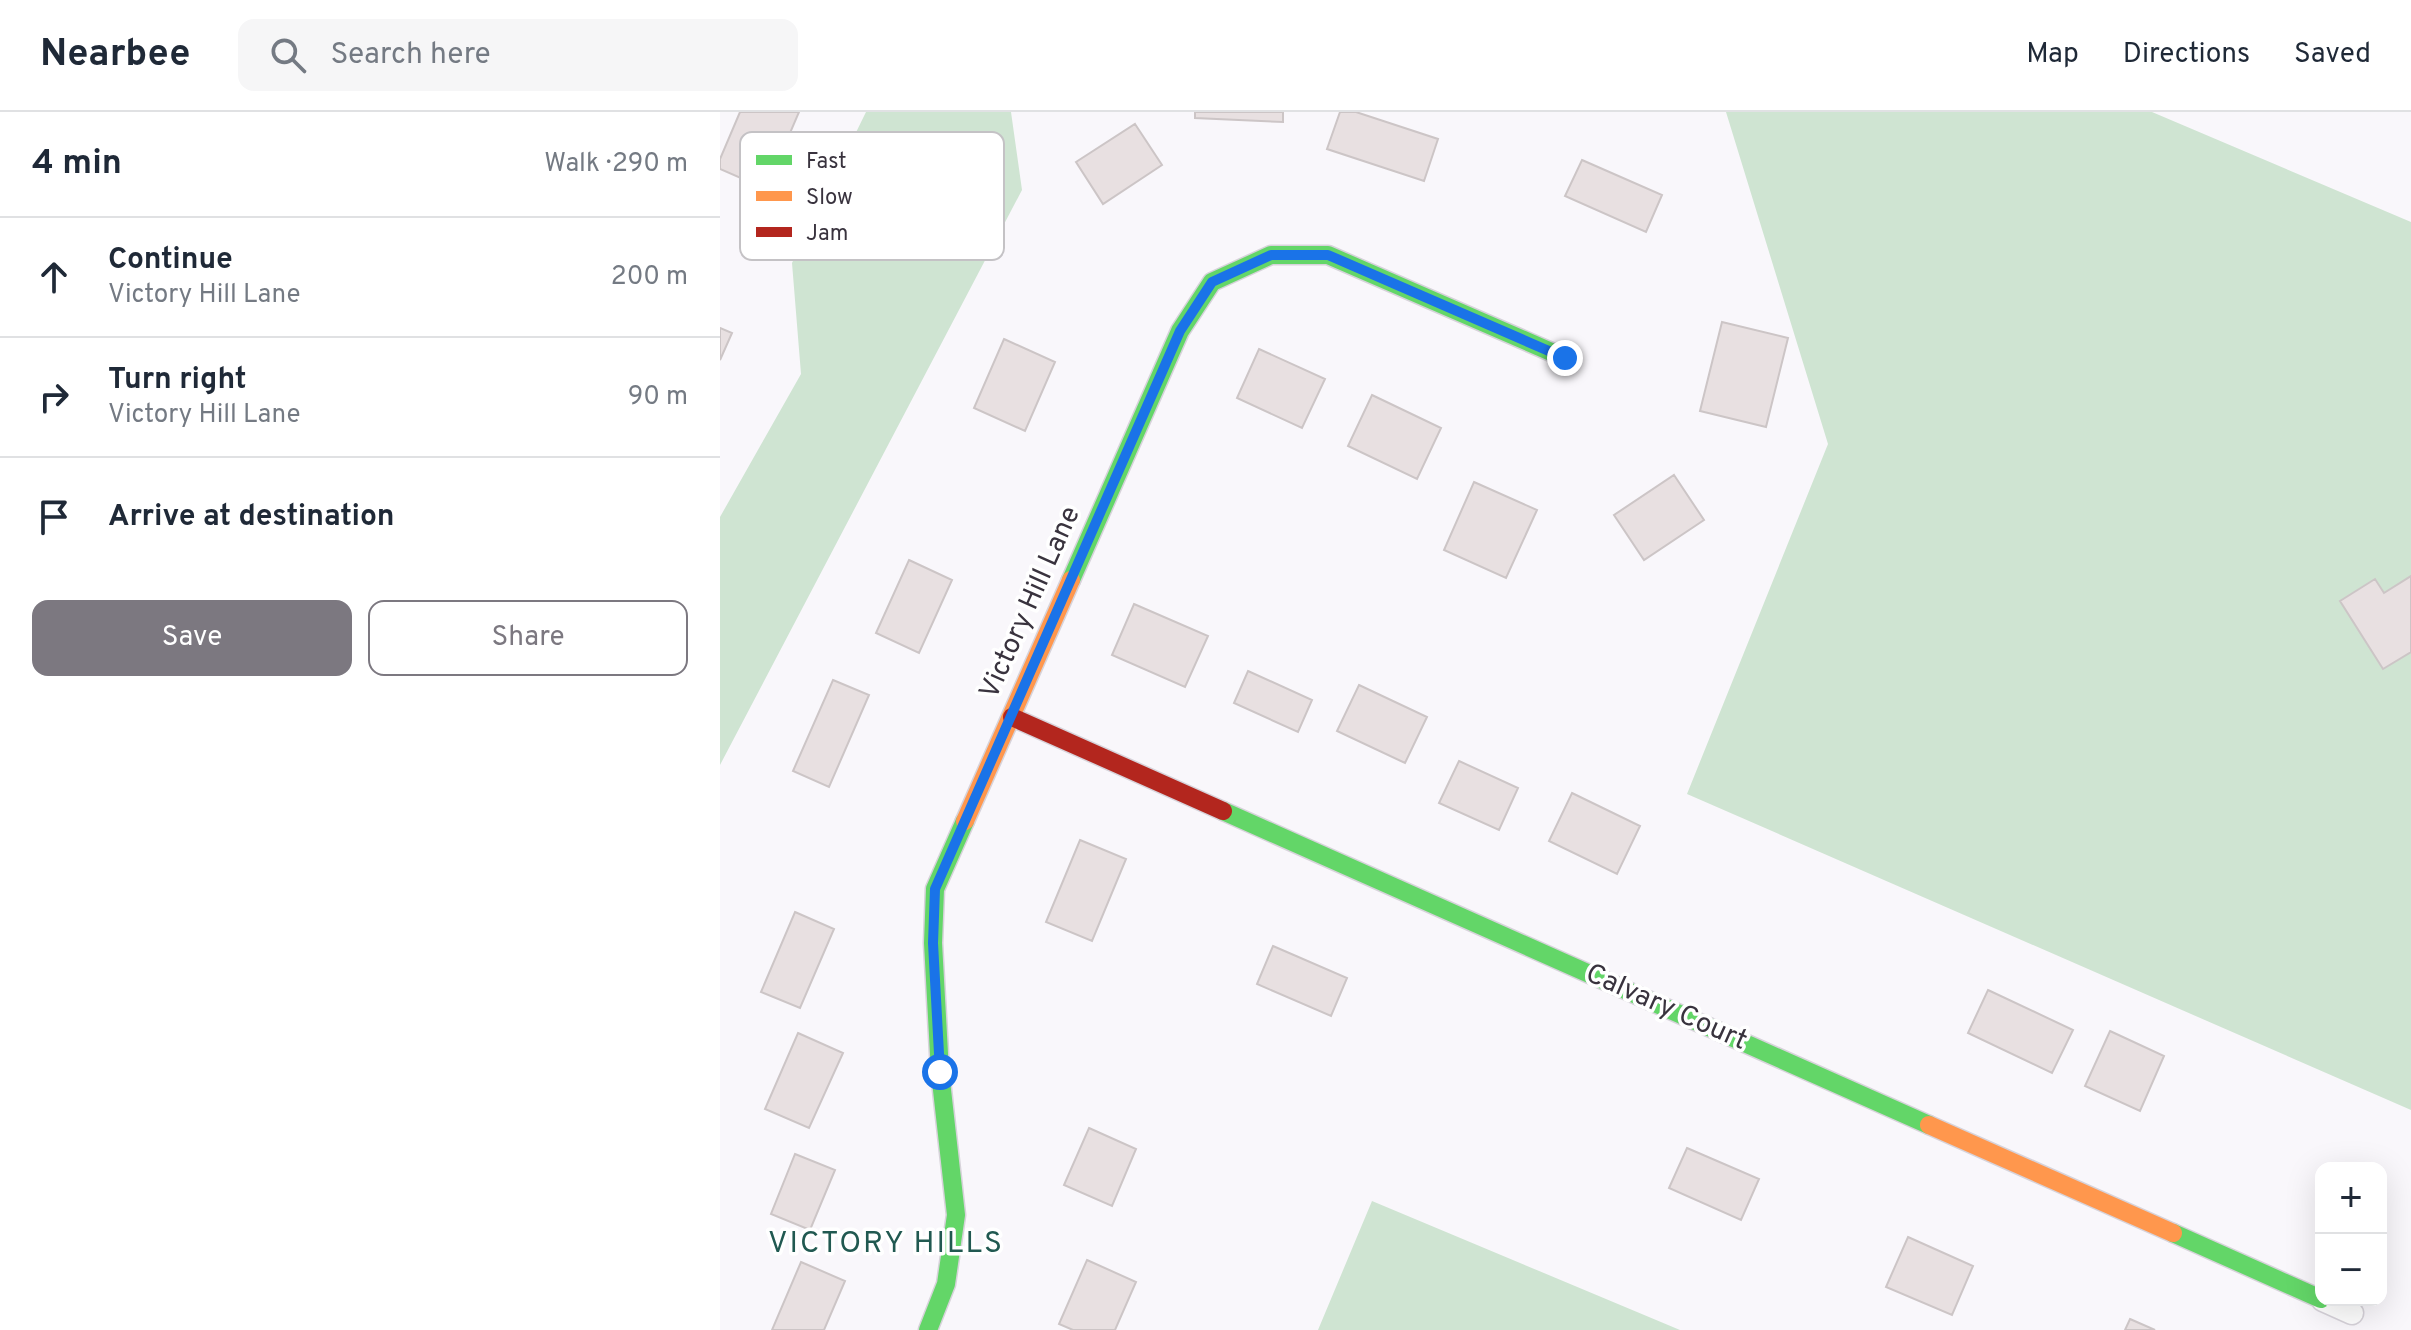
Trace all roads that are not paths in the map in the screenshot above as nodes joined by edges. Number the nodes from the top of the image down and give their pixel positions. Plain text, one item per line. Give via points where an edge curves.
1 (1565, 358) dead end
2 (1012, 717) junction
3 (2315, 1297) edge
4 (2336, 1306) edge
5 (2352, 1313) dead end
6 (928, 1330) edge

1 - 2 street, Victory Hill Lane via 1328,255 1271,255 1212,282 1180,331
2 - 3 street, Calvary Court
2 - 6 street, Victory Hill Lane via 935,889 940,1072 956,1215 946,1284
4 - 5 street, Calvary Court

